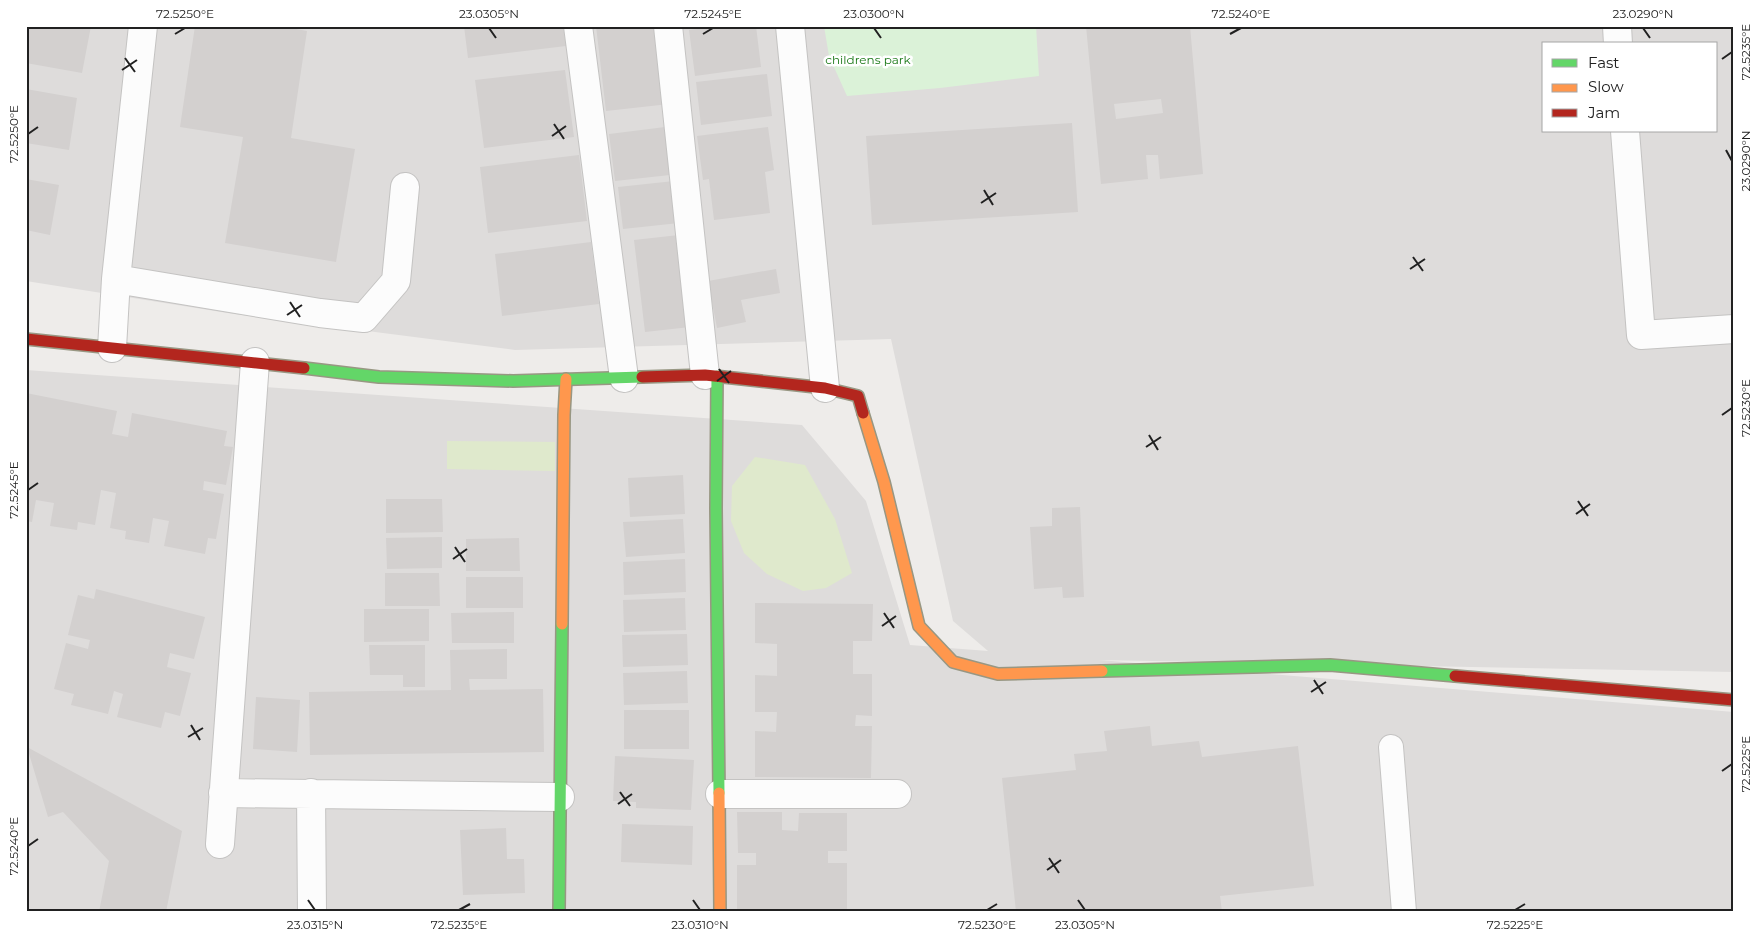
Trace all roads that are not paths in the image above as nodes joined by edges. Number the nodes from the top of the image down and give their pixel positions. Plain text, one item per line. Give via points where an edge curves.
1 (143, 26) edge
2 (578, 26) edge
3 (668, 26) edge
4 (790, 26) edge
5 (1617, 26) edge
6 (1618, 42) edge
7 (1625, 132) edge
8 (405, 187) dead end
9 (116, 279) junction
10 (1734, 329) edge
11 (26, 339) edge
12 (112, 348) junction
13 (255, 362) junction
14 (711, 376) junction
15 (624, 378) junction
16 (566, 379) junction
17 (825, 388) junction
18 (1734, 700) edge
19 (1391, 747) dead end
20 (223, 793) junction
21 (311, 793) junction
22 (720, 794) junction
23 (896, 794) dead end
24 (560, 797) junction
25 (220, 844) dead end
26 (312, 912) edge
27 (559, 912) edge
28 (720, 912) edge
29 (1404, 912) edge

1 - 9 street
2 - 15 street
3 - 14 street
4 - 17 street
5 - 6 street
7 - 10 street via 1641,335
8 - 9 street via 396,280 364,318
9 - 12 street
11 - 12 street
12 - 13 street
13 - 16 street via 379,377 513,381
13 - 20 street
14 - 15 street
14 - 17 street
14 - 22 street
15 - 16 street
16 - 24 street
17 - 18 street via 858,396 884,482 920,626 953,662 998,674 1330,665
19 - 29 lane
20 - 21 street
20 - 25 street
21 - 24 street
21 - 26 street
22 - 23 street
22 - 28 street
24 - 27 street

